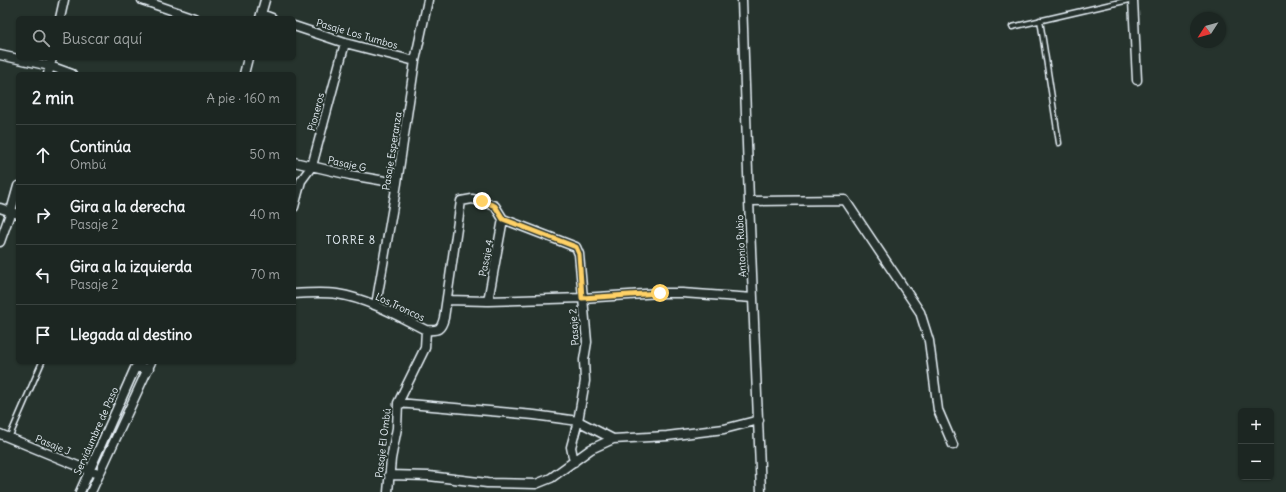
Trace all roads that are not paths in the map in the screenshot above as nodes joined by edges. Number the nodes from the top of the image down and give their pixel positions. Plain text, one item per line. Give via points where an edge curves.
1 (64, 0) edge
2 (142, 0) edge
3 (265, 0) edge
4 (428, 0) edge
5 (742, 0) edge
6 (1128, 0) edge
7 (1133, 0) edge
8 (60, 16) edge
9 (188, 16) edge
10 (261, 16) edge
11 (1040, 20) junction
12 (296, 27) edge
13 (1012, 27) dead end
14 (344, 43) junction
15 (0, 55) edge
16 (16, 59) edge
17 (23, 60) edge
18 (248, 60) edge
19 (415, 61) junction
20 (50, 66) edge
21 (66, 72) edge
22 (244, 72) edge
23 (1137, 80) dead end
24 (1060, 143) dead end
25 (296, 162) edge
26 (312, 166) junction
27 (397, 182) junction
28 (296, 201) edge
29 (749, 201) junction
30 (0, 208) edge
31 (15, 213) edge
32 (503, 219) junction
33 (0, 242) edge
34 (296, 294) edge
35 (582, 298) junction
36 (753, 298) junction
37 (447, 300) junction
38 (488, 301) junction
39 (376, 305) junction
40 (426, 330) junction
41 (41, 364) edge
42 (150, 365) edge
43 (398, 403) junction
44 (759, 420) junction
45 (578, 421) junction
46 (0, 434) edge
47 (9, 438) junction
48 (613, 439) junction
49 (953, 445) dead end
50 (574, 462) junction
51 (90, 470) junction
52 (99, 475) junction
53 (390, 475) junction
54 (541, 482) junction
55 (487, 483) junction
56 (80, 492) edge
57 (91, 492) edge
58 (388, 492) edge
59 (487, 492) edge
60 (541, 492) edge
61 (761, 492) edge

1 - 8 street
2 - 9 street
3 - 10 street
4 - 19 street, Pasaje Esperanza
5 - 29 street, Antonio Rubio
6 - 11 lane
7 - 23 street
11 - 13 lane
11 - 24 lane
12 - 14 street, Pasaje Los Tumbos
14 - 19 street, Pasaje Los Tumbos
14 - 26 street, Pioneros
15 - 16 street
17 - 20 street
18 - 22 street
19 - 27 street, Pasaje Esperanza
20 - 21 street
25 - 26 street, Pasaje G
26 - 27 street, Pasaje G
26 - 28 street, Pioneros via 302,181
27 - 39 street, Pasaje Esperanza
29 - 36 street, Antonio Rubio
29 - 49 street via 845,200 920,312 929,341 938,410
30 - 31 street
31 - 33 street
32 - 35 street, Pasaje 2 via 576,247 579,254
32 - 37 street, Pasaje 2 via 495,206 472,199 461,201
32 - 38 street, Pasaje 4
34 - 39 street, Los Troncos via 339,294
35 - 36 street via 682,293
35 - 38 street
35 - 45 street, Pasaje 2 via 587,342 584,360 585,381
36 - 44 street, Antonio Rubio
37 - 38 street
37 - 40 street via 442,325 435,331
39 - 40 street, Los Troncos
40 - 43 street, Pasaje El Ombú via 425,348
41 - 47 lane
42 - 51 street, Servidumbre de Paso via 134,368
42 - 52 street
43 - 45 street via 534,414
43 - 53 street, Pasaje El Ombú
44 - 48 street via 667,436
44 - 61 street, Antonio Rubio
45 - 48 street
45 - 50 street, Pasaje 2 via 571,447
46 - 47 street, Pasaje J
47 - 51 street, Pasaje J
48 - 50 street via 591,449
50 - 54 street
51 - 52 street, Pasaje J
51 - 56 street, Servidumbre de Paso
52 - 57 street
53 - 55 street via 429,476
53 - 58 street, Pasaje El Ombú
54 - 55 street
54 - 60 street
55 - 59 street

